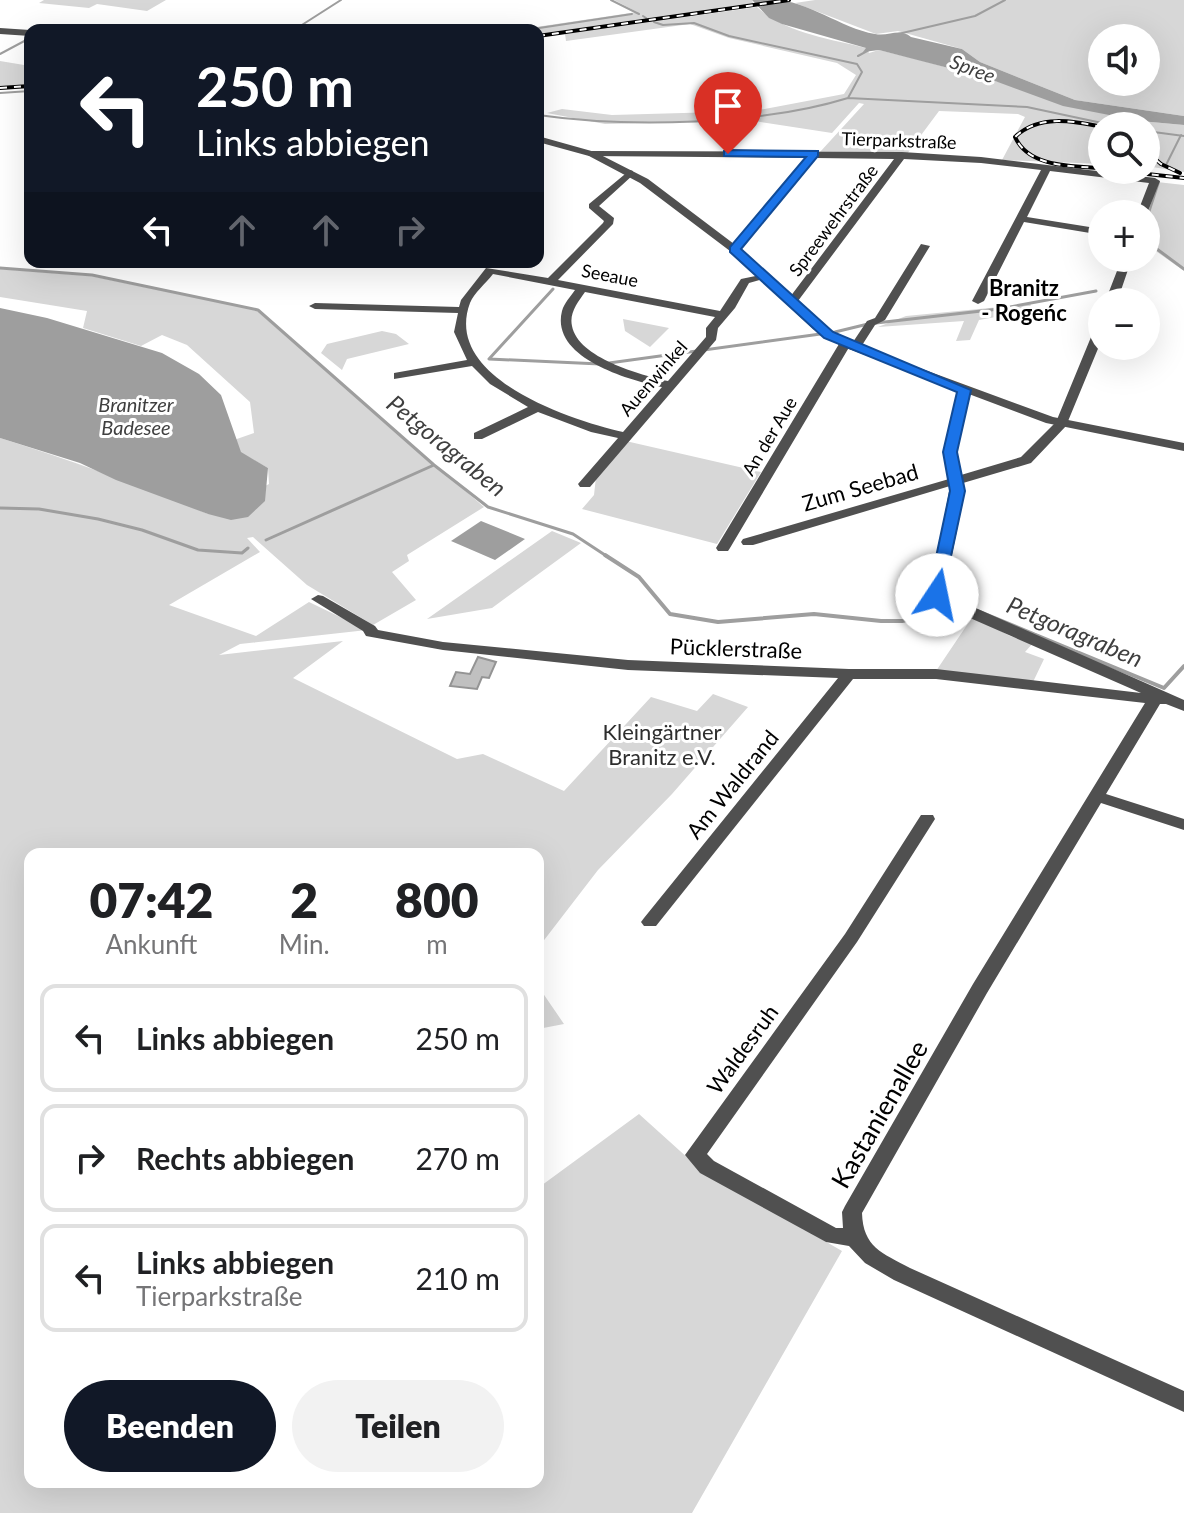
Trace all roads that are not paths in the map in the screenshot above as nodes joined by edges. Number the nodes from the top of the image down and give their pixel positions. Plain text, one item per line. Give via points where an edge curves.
1 (0, 31) edge
2 (24, 33) edge
3 (544, 141) edge
4 (592, 154) junction
5 (814, 154) junction
6 (902, 155) junction
7 (1047, 168) junction
8 (630, 173) junction
9 (1148, 200) edge
10 (1022, 219) junction
11 (1088, 230) edge
12 (925, 246) dead end
13 (734, 249) junction
14 (765, 277) junction
15 (551, 281) junction
16 (582, 288) junction
17 (978, 301) dead end
18 (791, 303) junction
19 (315, 306) dead end
20 (462, 310) junction
21 (722, 315) junction
22 (850, 346) junction
23 (1088, 359) edge
24 (475, 362) junction
25 (398, 376) dead end
26 (670, 385) junction
27 (964, 390) junction
28 (536, 408) junction
29 (1062, 423) junction
30 (478, 436) dead end
31 (626, 436) junction
32 (1184, 447) edge
33 (957, 482) junction
34 (585, 484) dead end
35 (748, 542) dead end
36 (723, 548) dead end
37 (318, 599) dead end
38 (849, 674) junction
39 (1118, 677) junction
40 (1108, 694) junction
41 (1159, 700) junction
42 (1184, 706) edge
43 (1096, 796) junction
44 (927, 819) dead end
45 (1184, 825) edge
46 (650, 922) dead end
47 (854, 1238) junction
48 (1184, 1402) edge

1 - 2 street
3 - 4 street
4 - 5 street, Tierparkstraße
4 - 8 street
5 - 6 street, Tierparkstraße
5 - 13 street
6 - 7 street, Tierparkstraße
6 - 18 street, Spreewehrstraße
7 - 9 street, Tierparkstraße via 1155,181
7 - 10 street
8 - 13 street
8 - 15 street via 593,206 610,220 608,224
10 - 11 street
10 - 17 street
12 - 22 street, An der Aue via 879,320
13 - 14 street
14 - 18 street
14 - 21 street, Auenwinkel via 745,281
15 - 16 street, Seeaue
15 - 20 street, Seeaue via 490,270
16 - 21 street, Seeaue
16 - 26 street via 570,303 566,323 575,343 603,364
18 - 22 street via 817,327
19 - 20 street
20 - 24 street, Auenwinkel via 459,326
21 - 26 street, Auenwinkel via 712,338
22 - 27 street
22 - 36 street, An der Aue
23 - 29 street
24 - 25 street
24 - 28 street, Auenwinkel via 501,388
26 - 31 street, Auenwinkel
27 - 29 street
27 - 33 street via 950,452
28 - 30 street
28 - 31 street, Auenwinkel
29 - 32 street
29 - 33 street, Zum Seebad via 1026,460
31 - 34 street, Auenwinkel
33 - 35 street, Zum Seebad
33 - 39 street via 936,591 943,601
37 - 38 street, Pücklerstraße via 371,633 443,646 644,666
38 - 40 street, Pücklerstraße via 936,674
38 - 46 street, Am Waldrand
39 - 40 street
39 - 41 street
40 - 41 street, Pücklerstraße
41 - 42 street
41 - 43 street, Kastanienallee
43 - 45 street
43 - 47 street, Kastanienallee via 852,1212
44 - 47 street, Waldesruh via 851,938 695,1155 707,1167 833,1236
47 - 48 street via 872,1258 902,1274

